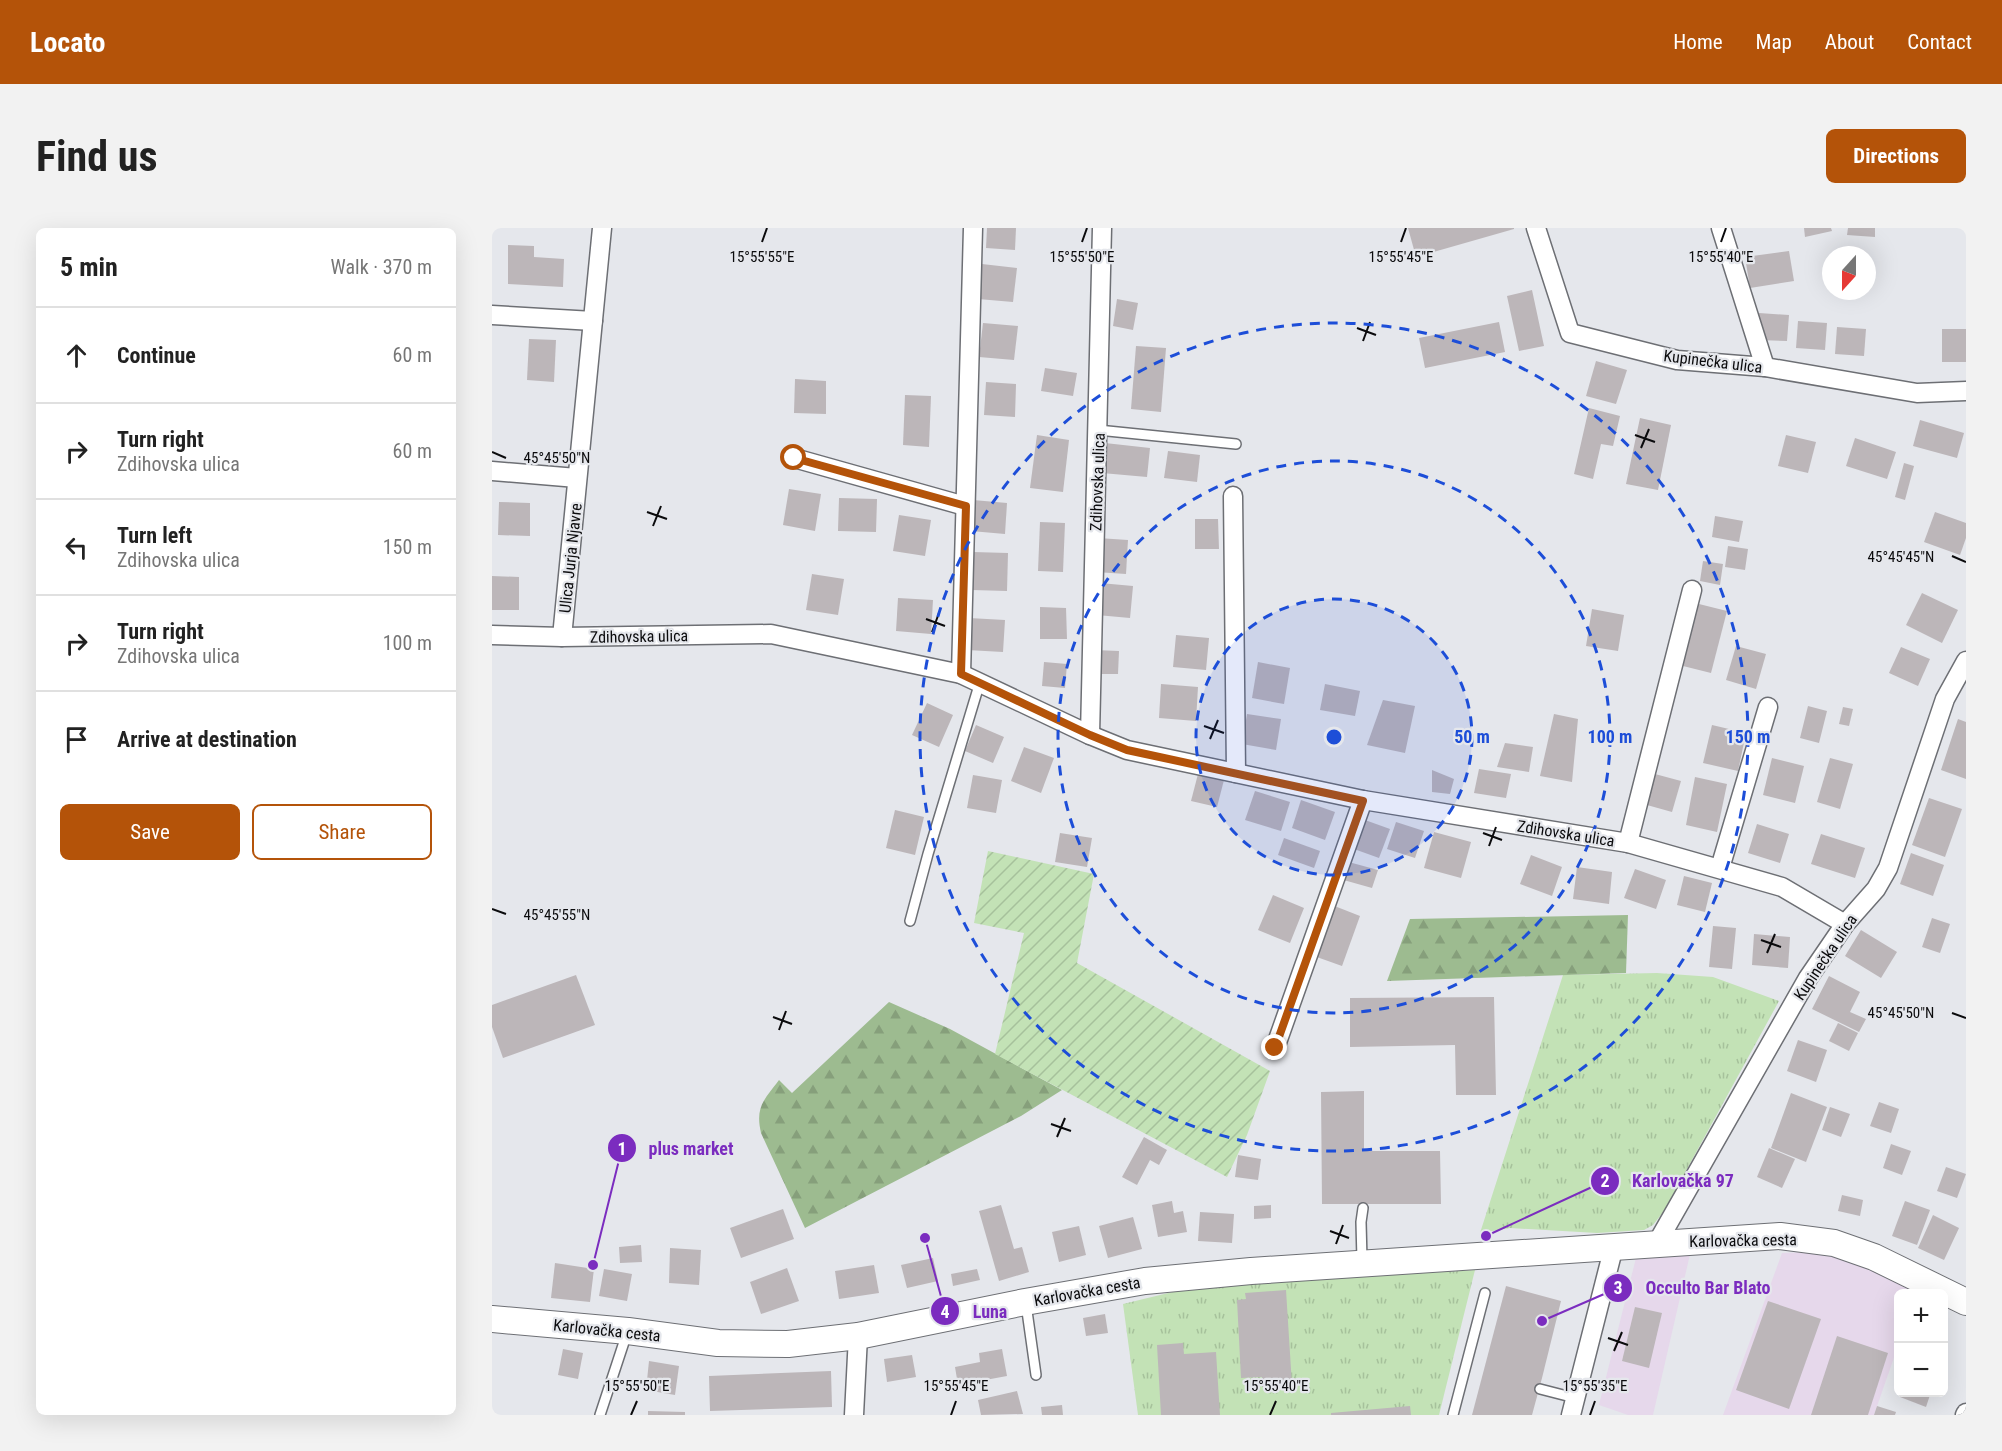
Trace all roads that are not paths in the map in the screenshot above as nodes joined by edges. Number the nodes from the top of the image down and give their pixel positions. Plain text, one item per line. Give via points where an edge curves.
1 (602, 228) edge
2 (973, 228) edge
3 (1102, 228) edge
4 (1536, 228) edge
5 (1722, 228) edge
6 (492, 315) edge
7 (593, 321) junction
8 (1765, 367) junction
9 (1966, 391) edge
10 (1098, 430) junction
11 (1236, 444) dead end
12 (794, 458) dead end
13 (492, 471) edge
14 (578, 478) junction
15 (1233, 496) dead end
16 (966, 506) junction
17 (1692, 590) dead end
18 (492, 635) edge
19 (562, 637) junction
20 (1966, 661) edge
21 (961, 674) junction
22 (980, 682) junction
23 (1768, 706) dead end
24 (1090, 735) junction
25 (1236, 772) junction
26 (1363, 801) junction
27 (1628, 843) junction
28 (1720, 868) junction
29 (910, 921) dead end
30 (1845, 924) junction
31 (1275, 1048) dead end
32 (1363, 1208) dead end
33 (1657, 1243) junction
34 (1614, 1246) junction
35 (1362, 1263) junction
36 (1485, 1293) dead end
37 (1025, 1302) junction
38 (1966, 1302) edge
39 (492, 1319) edge
40 (628, 1331) junction
41 (858, 1336) junction
42 (1036, 1375) dead end
43 (1540, 1389) dead end
44 (1573, 1406) edge
45 (600, 1415) edge
46 (854, 1415) edge
47 (1453, 1415) edge

1 - 7 street, Ulica Jurja Njavre
2 - 16 street
3 - 10 street, Zdihovska ulica
4 - 8 street, Kupinečka ulica via 1570,333 1677,360
5 - 8 street
6 - 7 street
7 - 14 street, Ulica Jurja Njavre
8 - 9 street, Kupinečka ulica via 1917,393
10 - 11 lane
10 - 24 street, Zdihovska ulica
12 - 16 street
13 - 14 street
14 - 19 street, Ulica Jurja Njavre
15 - 25 street
16 - 21 street
17 - 27 street, Zdihovska ulica
18 - 19 street, Zdihovska ulica
19 - 21 street, Zdihovska ulica via 771,634
20 - 30 street, Kupinečka ulica via 1945,699 1888,868 1876,889
21 - 22 street, Zdihovska ulica
22 - 24 street, Zdihovska ulica
22 - 29 lane
23 - 28 street
24 - 25 street, Zdihovska ulica via 1127,750
25 - 26 street, Zdihovska ulica
26 - 27 street, Zdihovska ulica
26 - 31 street
27 - 28 street, Zdihovska ulica
28 - 30 street, Zdihovska ulica via 1782,887
30 - 33 street, Kupinečka ulica via 1808,978
32 - 35 lane
33 - 34 street, Karlovačka cesta
33 - 38 street, Karlovačka cesta via 1780,1236 1834,1243 1874,1257
34 - 35 street, Karlovačka cesta
34 - 44 street
35 - 37 street, Karlovačka cesta via 1144,1281
36 - 47 lane
37 - 41 street, Karlovačka cesta
37 - 42 lane
39 - 40 street, Karlovačka cesta
40 - 41 street, Karlovačka cesta via 718,1343 788,1344
40 - 45 lane
41 - 46 street
43 - 44 lane

